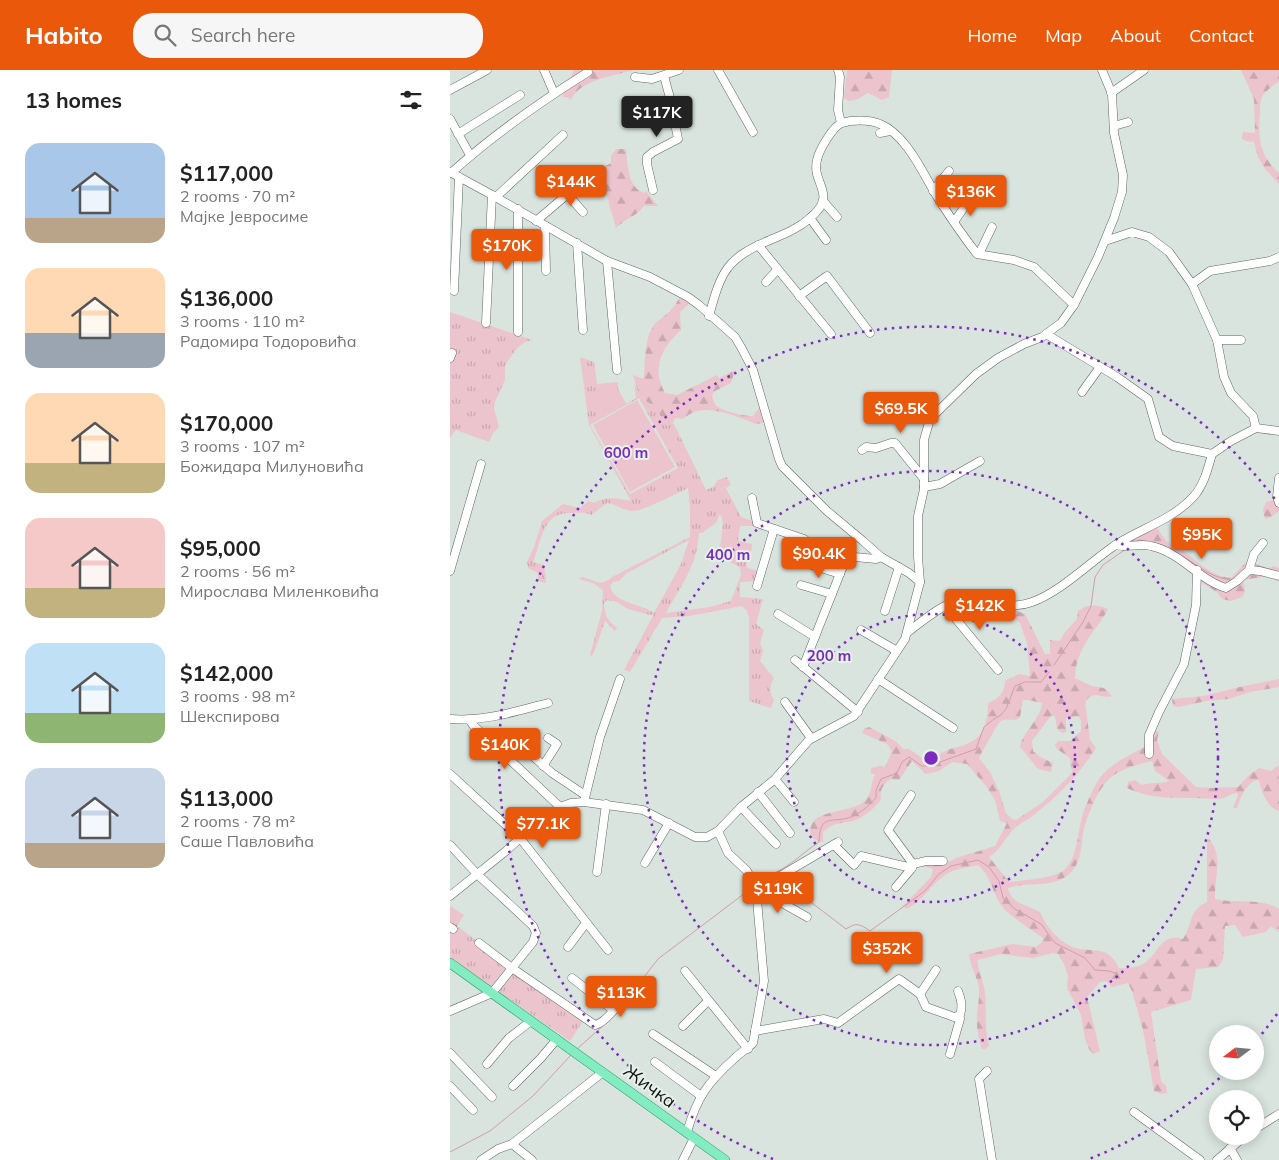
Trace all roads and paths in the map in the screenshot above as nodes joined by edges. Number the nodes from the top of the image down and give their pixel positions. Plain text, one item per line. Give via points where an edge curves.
1 (487, 70) edge
2 (544, 70) edge
3 (678, 70) edge
4 (718, 70) edge
5 (838, 70) edge
6 (1102, 70) edge
7 (1144, 70) edge
8 (588, 72) dead end
9 (635, 76) dead end
10 (664, 76) junction
11 (450, 90) edge
12 (554, 93) junction
13 (1111, 93) junction
14 (520, 95) dead end
15 (450, 119) edge
16 (1128, 122) dead end
17 (841, 123) junction
18 (1114, 126) junction
19 (890, 131) junction
20 (753, 132) dead end
21 (880, 133) dead end
22 (458, 134) junction
23 (563, 135) dead end
24 (470, 155) junction
25 (949, 171) dead end
26 (450, 172) edge
27 (590, 176) dead end
28 (459, 177) junction
29 (961, 182) dead end
30 (653, 190) dead end
31 (933, 190) junction
32 (568, 195) junction
33 (494, 196) junction
34 (970, 199) dead end
35 (823, 201) junction
36 (943, 206) junction
37 (518, 209) junction
38 (584, 212) dead end
39 (837, 217) dead end
40 (810, 218) junction
41 (536, 221) junction
42 (954, 222) junction
43 (545, 226) junction
44 (992, 228) dead end
45 (826, 240) dead end
46 (1105, 241) junction
47 (577, 244) junction
48 (758, 245) junction
49 (979, 254) junction
50 (1279, 257) edge
51 (606, 261) junction
52 (777, 270) junction
53 (546, 271) dead end
54 (766, 282) dead end
55 (1192, 284) junction
56 (454, 291) dead end
57 (799, 296) junction
58 (1074, 306) junction
59 (709, 316) junction
60 (486, 323) dead end
61 (583, 330) dead end
62 (518, 332) dead end
63 (870, 333) dead end
64 (831, 334) dead end
65 (1046, 334) junction
66 (1216, 340) junction
67 (1241, 340) dead end
68 (1100, 367) junction
69 (617, 370) dead end
70 (1082, 392) dead end
71 (1256, 428) junction
72 (1279, 431) edge
73 (862, 450) dead end
74 (1212, 454) junction
75 (980, 461) dead end
76 (481, 464) dead end
77 (1279, 478) edge
78 (924, 483) junction
79 (752, 498) dead end
80 (1279, 503) edge
81 (774, 529) junction
82 (1262, 543) dead end
83 (1115, 545) junction
84 (847, 556) junction
85 (882, 557) junction
86 (805, 563) dead end
87 (900, 567) junction
88 (1197, 570) junction
89 (1249, 570) junction
90 (450, 571) edge
91 (840, 574) junction
92 (1279, 576) edge
93 (920, 582) junction
94 (801, 585) dead end
95 (757, 586) dead end
96 (832, 594) junction
97 (946, 606) junction
98 (885, 611) dead end
99 (778, 614) dead end
100 (861, 630) dead end
101 (908, 632) junction
102 (815, 637) junction
103 (897, 651) junction
104 (795, 660) dead end
105 (803, 667) junction
106 (998, 670) dead end
107 (620, 678) dead end
108 (878, 678) junction
109 (785, 702) dead end
110 (548, 703) dead end
111 (858, 712) junction
112 (450, 719) edge
113 (469, 719) junction
114 (952, 728) dead end
115 (548, 738) dead end
116 (811, 738) junction
117 (526, 750) dead end
118 (1149, 754) dead end
119 (543, 766) junction
120 (450, 774) edge
121 (775, 779) junction
122 (758, 792) junction
123 (911, 795) dead end
124 (584, 798) junction
125 (794, 802) dead end
126 (606, 804) junction
127 (560, 807) junction
128 (741, 807) junction
129 (669, 823) junction
130 (718, 831) junction
131 (790, 833) dead end
132 (520, 838) junction
133 (776, 844) dead end
134 (450, 845) edge
135 (943, 861) dead end
136 (645, 863) dead end
137 (912, 866) junction
138 (596, 872) dead end
139 (477, 874) junction
140 (757, 888) junction
141 (896, 888) dead end
142 (450, 896) edge
143 (807, 917) dead end
144 (586, 923) junction
145 (479, 943) dead end
146 (568, 947) dead end
147 (608, 950) dead end
148 (450, 963) edge
149 (512, 968) junction
150 (936, 970) dead end
151 (685, 971) dead end
152 (572, 978) dead end
153 (632, 985) dead end
154 (958, 991) dead end
155 (492, 993) junction
156 (920, 994) junction
157 (708, 1001) junction
158 (613, 1010) junction
159 (450, 1011) edge
160 (955, 1017) junction
161 (531, 1021) junction
162 (683, 1026) dead end
163 (755, 1031) junction
164 (653, 1034) dead end
165 (556, 1039) junction
166 (748, 1049) junction
167 (450, 1053) edge
168 (950, 1054) dead end
169 (655, 1062) dead end
170 (487, 1064) dead end
171 (987, 1071) dead end
172 (602, 1072) junction
173 (716, 1076) junction
174 (450, 1086) edge
175 (513, 1086) dead end
176 (701, 1096) junction
177 (492, 1097) dead end
178 (473, 1110) dead end
179 (1134, 1112) dead end
180 (1279, 1114) edge
181 (1264, 1123) edge
182 (690, 1135) junction
183 (512, 1144) junction
184 (1234, 1145) edge
185 (1230, 1148) junction
186 (481, 1160) edge
187 (532, 1160) edge
188 (683, 1160) edge
189 (725, 1160) edge
190 (992, 1160) edge
191 (1200, 1160) edge
192 (1217, 1160) edge
193 (1237, 1160) edge

1 - 11 street
2 - 12 street
3 - 10 street
4 - 20 street
5 - 17 street
6 - 13 street
7 - 13 street
8 - 12 street
9 - 10 street via 652,79
10 - 30 street via 678,139 648,157
12 - 24 street
13 - 18 street
14 - 22 street
15 - 22 street
16 - 18 street
17 - 19 street via 871,121
17 - 35 street via 829,137 817,161
18 - 46 street via 1123,175 1122,192
19 - 21 street
19 - 31 street via 912,154
22 - 24 street
23 - 33 street
24 - 26 street
25 - 31 street
26 - 28 street
27 - 32 street
28 - 33 street
28 - 56 street
29 - 36 street
31 - 36 street
32 - 38 street
32 - 41 street
33 - 37 street
33 - 60 street
34 - 42 street
35 - 39 street
35 - 40 street
36 - 42 street
37 - 41 street
37 - 62 street
40 - 45 street
40 - 48 street via 792,231
41 - 43 street
42 - 49 street
43 - 47 street
43 - 53 street
44 - 49 street
46 - 55 street via 1132,232 1149,236 1169,252
46 - 58 street
47 - 51 street
47 - 61 street
48 - 52 street
48 - 59 street via 731,262 720,280
49 - 58 street via 1034,267
50 - 55 street via 1210,271
51 - 59 street via 650,277 688,297
51 - 69 street
52 - 54 street
52 - 57 street
55 - 66 street
57 - 63 street via 827,276
57 - 64 street
58 - 65 street
59 - 85 street via 735,337 753,370 782,466 827,511
65 - 68 street
65 - 78 street via 998,358 976,374 930,419 924,440
66 - 67 street
66 - 71 street via 1231,393 1253,416
68 - 70 street
68 - 74 street via 1148,399 1159,437 1173,446
71 - 72 street
71 - 74 street
73 - 78 street via 866,446 876,448 895,443
74 - 83 street via 1195,496 1171,515
75 - 78 street via 940,484
76 - 90 street
77 - 80 street
78 - 93 street via 918,516
79 - 81 street via 757,523
81 - 84 street via 804,539 823,554
81 - 95 street
82 - 89 street
83 - 88 street via 1150,546
83 - 97 street via 1054,591 1032,602 1015,606 955,602
84 - 85 street
84 - 91 street
85 - 87 street
86 - 91 street
87 - 93 street
87 - 98 street
88 - 89 street via 1226,588
88 - 118 street via 1196,605 1184,664 1149,735
89 - 92 street
91 - 96 street
93 - 101 street
94 - 96 street
96 - 102 street
97 - 101 street
97 - 106 street
99 - 102 street
100 - 103 street
101 - 103 street
102 - 105 street
103 - 108 street
104 - 105 street
105 - 111 street
107 - 124 street
108 - 111 street
108 - 114 street
109 - 116 street
110 - 113 street via 507,714
111 - 116 street
112 - 113 street
113 - 127 street
115 - 119 street via 557,744
116 - 121 street
117 - 119 street
119 - 124 street
120 - 132 street
121 - 122 street
121 - 125 street
122 - 128 street
122 - 131 street
123 - 137 street via 888,830
124 - 126 street
124 - 127 street
126 - 129 street via 643,810
126 - 138 street
127 - 132 street
128 - 130 street
128 - 133 street
129 - 130 street via 701,838
129 - 136 street
130 - 140 street via 728,852 747,871
132 - 139 street
132 - 144 street
134 - 139 street
135 - 137 street via 926,860
137 - 140 street via 861,856 854,865 836,844
137 - 141 street
139 - 142 street
139 - 149 street via 535,929 533,942
140 - 143 street
140 - 163 street via 764,981
144 - 146 street
144 - 147 street
145 - 149 street
148 - 155 main road, Жичка
149 - 155 street
149 - 158 street via 594,1025
150 - 156 street
151 - 157 street
152 - 158 street
153 - 158 street
154 - 160 street via 962,1010
155 - 159 street
155 - 161 main road, Жичка
156 - 160 street via 926,1007
156 - 163 street via 899,980 838,1023 824,1019
157 - 162 street
157 - 166 street
160 - 168 street via 960,1019
161 - 165 main road, Жичка
161 - 170 street via 510,1038
163 - 166 street
164 - 173 street
165 - 172 main road, Жичка
165 - 175 street
166 - 173 street
167 - 177 street
169 - 176 street
171 - 190 street via 979,1079
172 - 182 main road, Жичка
172 - 183 street
173 - 176 street
174 - 178 street
176 - 182 street via 692,1115
179 - 191 street
180 - 181 street
182 - 188 street
182 - 189 main road, Жичка
183 - 186 street via 498,1148
183 - 187 street
184 - 185 street
185 - 192 street
185 - 193 street

